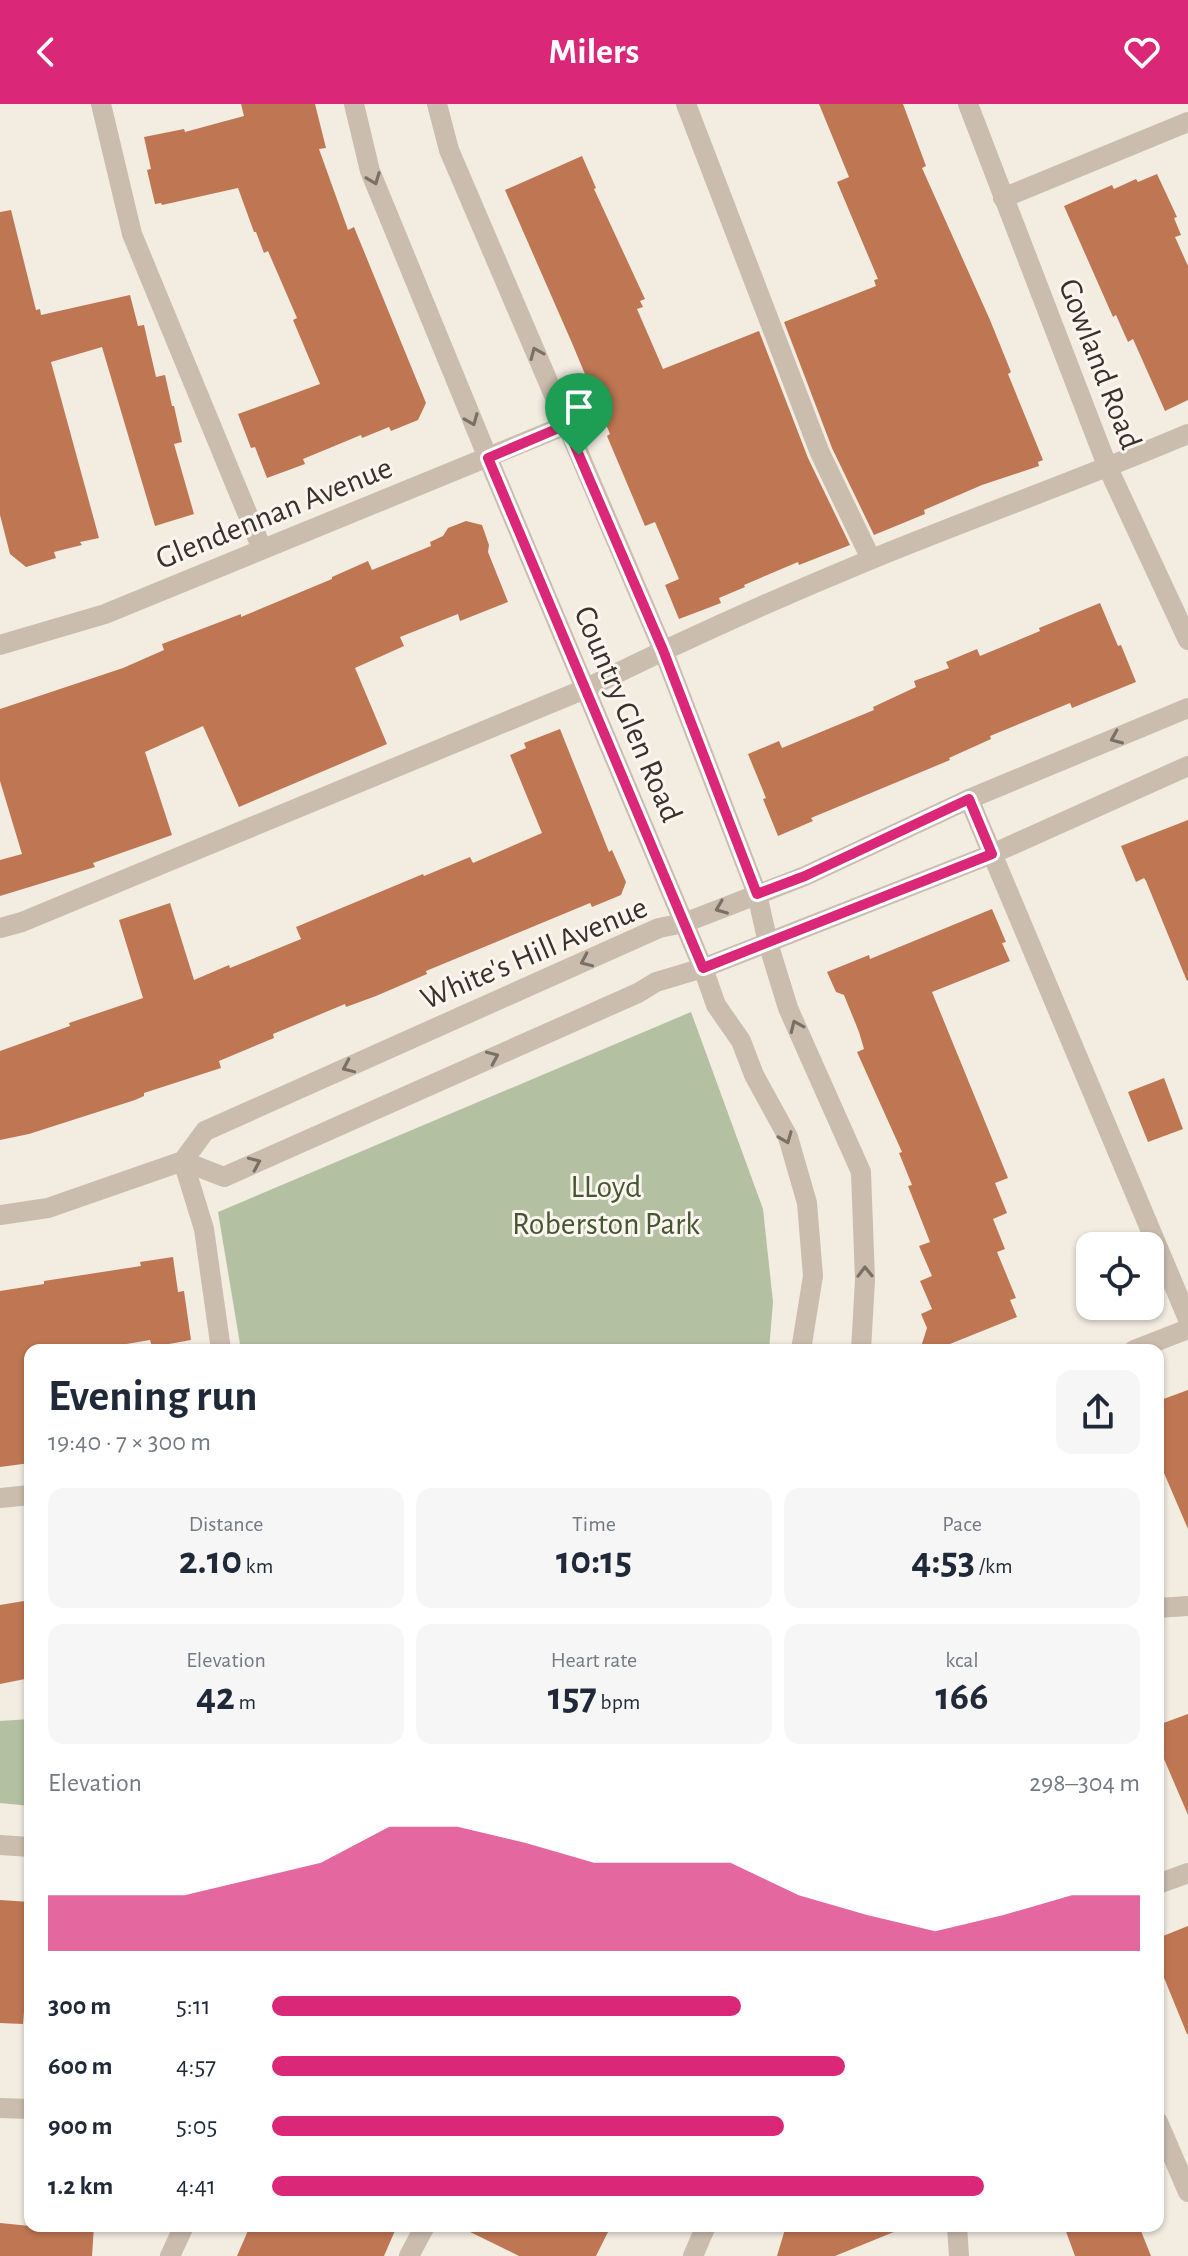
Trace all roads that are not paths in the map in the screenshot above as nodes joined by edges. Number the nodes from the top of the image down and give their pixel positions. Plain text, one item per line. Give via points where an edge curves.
1 (101, 104) edge
2 (354, 104) edge
3 (437, 104) edge
4 (686, 104) edge
5 (968, 104) edge
6 (1188, 122) edge
7 (1003, 198) junction
8 (566, 425) junction
9 (1188, 434) edge
10 (488, 458) junction
11 (1108, 468) junction
12 (262, 549) junction
13 (871, 559) junction
14 (1188, 640) edge
15 (0, 645) edge
16 (663, 650) junction
17 (585, 689) junction
18 (1188, 708) edge
19 (1188, 766) edge
20 (969, 799) junction
21 (992, 854) junction
22 (757, 894) junction
23 (684, 923) junction
24 (0, 928) edge
25 (768, 943) junction
26 (703, 968) junction
27 (183, 1161) junction
28 (0, 1215) edge
29 (1188, 1319) edge
30 (1188, 1329) edge
31 (220, 1344) edge
32 (802, 1344) edge
33 (861, 1344) edge
34 (1149, 1344) edge
35 (24, 1496) edge
36 (0, 1498) edge
37 (1188, 1606) edge
38 (1164, 1608) edge
39 (0, 1845) edge
40 (24, 1847) edge
41 (1188, 1873) edge
42 (1164, 1882) edge
43 (0, 2108) edge
44 (24, 2109) edge
45 (1164, 2136) edge
46 (1188, 2192) edge
47 (181, 2232) edge
48 (422, 2232) edge
49 (703, 2232) edge
50 (957, 2232) edge
51 (170, 2256) edge
52 (409, 2256) edge
53 (693, 2256) edge
54 (959, 2256) edge

1 - 12 street via 132,234
2 -> 10 street, Country Glen Road via 370,171
8 -> 3 street, Country Glen Road via 449,150
4 - 13 street via 820,453
5 - 7 street, Gowland Road
6 - 7 street
7 - 11 street, Gowland Road
8 - 10 street, Glendennan Avenue
8 - 16 street, Country Glen Road
9 - 11 street
10 - 12 street, Glendennan Avenue
10 - 17 street, Country Glen Road
11 - 13 street
11 - 14 street, Gowland Road
12 - 15 street, Glendennan Avenue via 105,614
13 - 16 street
16 - 17 street
16 - 22 street, Country Glen Road
17 - 23 street, Country Glen Road
17 - 24 street
18 -> 20 street, White's Hill Avenue
19 - 21 street
20 - 21 street
20 - 22 street, White's Hill Avenue
21 - 25 street
21 - 29 street
22 -> 23 street, White's Hill Avenue
22 - 25 street, Country Glen Road
23 - 26 street, Country Glen Road
23 -> 27 street, White's Hill Avenue via 659,928 205,1131
25 - 26 street
33 -> 25 street, Country Glen Road via 861,1172 788,1008
27 -> 26 street via 224,1177 656,982
26 -> 32 street, Country Glen Road via 716,1005 741,1041 788,1137 807,1203 813,1276
27 - 28 street via 48,1208
27 - 31 street via 204,1229
30 - 34 street
35 - 36 street
37 - 38 street
39 - 40 street
41 - 42 street
43 - 44 street
45 - 46 street
47 - 51 street
48 - 52 street
49 - 53 street
50 - 54 street

